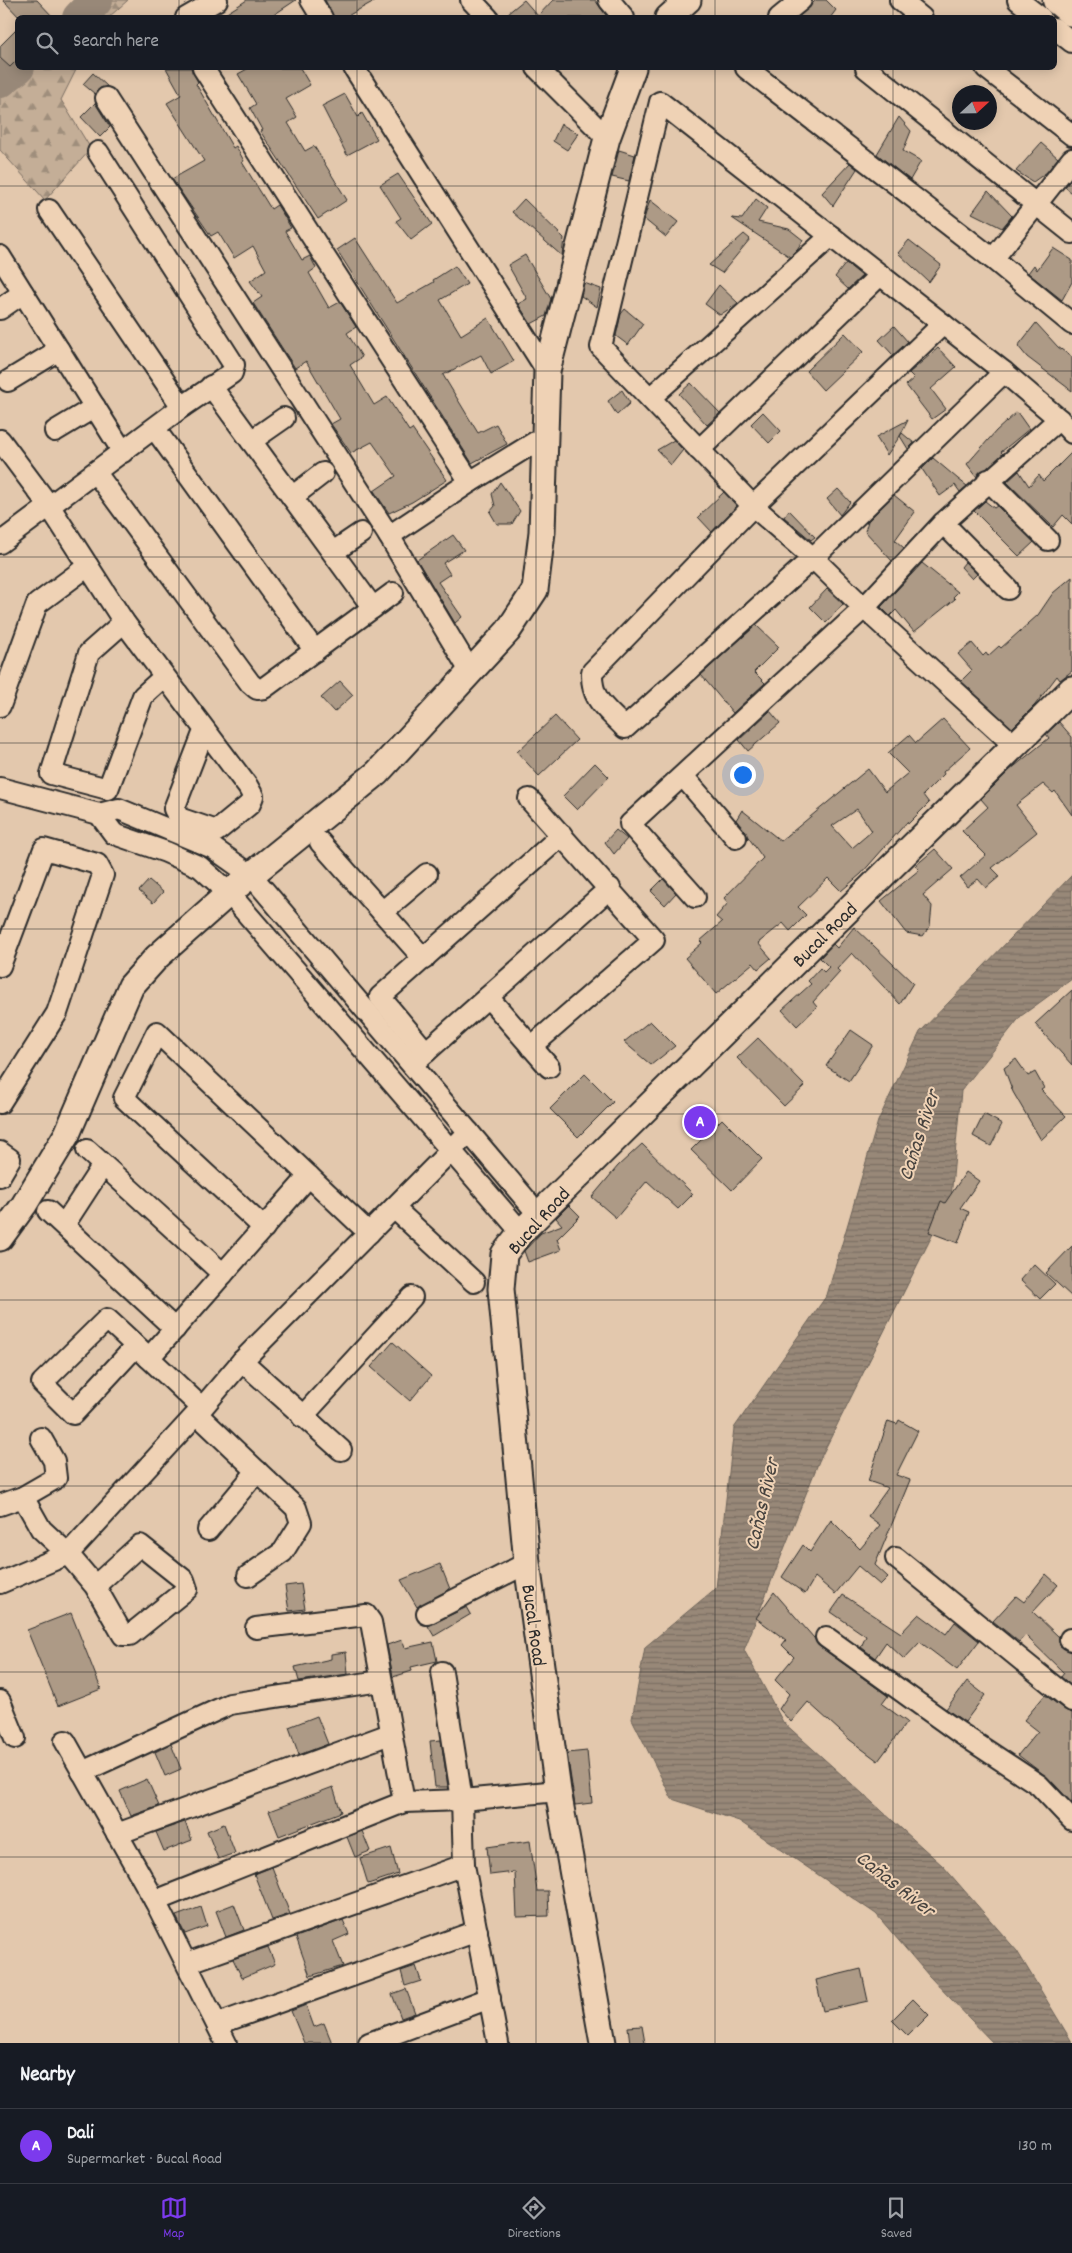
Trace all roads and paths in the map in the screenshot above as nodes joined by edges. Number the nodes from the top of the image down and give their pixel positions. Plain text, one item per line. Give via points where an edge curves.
1 (217, 0) edge
2 (311, 0) edge
3 (471, 0) edge
4 (609, 0) edge
5 (688, 0) edge
6 (900, 0) edge
7 (1018, 0) edge
8 (1051, 0) edge
9 (1045, 11) edge
10 (1072, 12) edge
11 (191, 15) edge
12 (320, 15) edge
13 (485, 15) edge
14 (622, 15) edge
15 (671, 15) edge
16 (918, 15) edge
17 (1057, 30) edge
18 (1072, 42) edge
19 (205, 70) edge
20 (355, 70) edge
21 (539, 70) edge
22 (632, 70) edge
23 (749, 70) edge
24 (868, 70) edge
25 (989, 70) edge
26 (106, 98) dead end
27 (1072, 135) edge
28 (607, 138) junction
29 (98, 152) dead end
30 (1072, 158) edge
31 (1036, 204) junction
32 (49, 210) dead end
33 (1072, 233) edge
34 (831, 236) junction
35 (0, 256) edge
36 (993, 259) junction
37 (880, 275) junction
38 (23, 293) junction
39 (0, 309) edge
40 (943, 324) junction
41 (1072, 324) edge
42 (59, 350) junction
43 (547, 371) junction
44 (1004, 372) junction
45 (8, 381) dead end
46 (211, 386) junction
47 (650, 398) junction
48 (95, 407) junction
49 (182, 407) junction
50 (284, 418) dead end
51 (1065, 426) edge
52 (155, 428) junction
53 (55, 431) dead end
54 (545, 436) junction
55 (251, 441) junction
56 (1, 445) edge
57 (699, 450) junction
58 (123, 452) junction
59 (96, 473) junction
60 (323, 473) dead end
61 (988, 480) junction
62 (470, 482) junction
63 (292, 497) junction
64 (753, 506) junction
65 (50, 507) junction
66 (943, 523) junction
67 (361, 533) dead end
68 (389, 536) junction
69 (1048, 540) dead end
70 (0, 543) edge
71 (333, 552) junction
72 (813, 558) junction
73 (88, 566) junction
74 (1008, 590) dead end
75 (393, 593) dead end
76 (373, 608) junction
77 (864, 608) junction
78 (124, 622) junction
79 (315, 651) junction
80 (470, 671) junction
81 (164, 677) junction
82 (1072, 689) edge
83 (0, 706) edge
84 (204, 730) junction
85 (1015, 746) junction
86 (51, 774) junction
87 (683, 776) junction
88 (0, 788) edge
89 (37, 798) junction
90 (530, 799) dead end
91 (99, 814) junction
92 (562, 835) junction
93 (736, 838) dead end
94 (320, 842) dead end
95 (428, 874) dead end
96 (251, 875) junction
97 (610, 888) junction
98 (229, 893) junction
99 (696, 897) dead end
100 (382, 912) junction
101 (424, 959) junction
102 (0, 966) edge
103 (488, 997) junction
104 (531, 1046) junction
105 (419, 1058) junction
106 (549, 1067) dead end
107 (392, 1082) junction
108 (0, 1103) edge
109 (469, 1132) junction
110 (86, 1150) dead end
111 (450, 1150) junction
112 (0, 1152) edge
113 (103, 1165) junction
114 (0, 1176) edge
115 (309, 1176) junction
116 (394, 1208) junction
117 (48, 1212) dead end
118 (539, 1215) junction
119 (64, 1225) junction
120 (264, 1228) junction
121 (521, 1232) junction
122 (369, 1233) junction
123 (0, 1238) edge
124 (223, 1274) junction
125 (474, 1282) dead end
126 (412, 1297) dead end
127 (175, 1329) junction
128 (142, 1352) junction
129 (242, 1361) junction
130 (199, 1411) junction
131 (302, 1417) junction
132 (41, 1438) dead end
133 (341, 1450) dead end
134 (257, 1471) junction
135 (23, 1496) junction
136 (0, 1505) edge
137 (208, 1530) dead end
138 (68, 1554) junction
139 (896, 1558) dead end
140 (527, 1563) junction
141 (248, 1576) dead end
142 (0, 1583) edge
143 (95, 1586) junction
144 (427, 1614) dead end
145 (256, 1628) dead end
146 (826, 1637) dead end
147 (442, 1672) dead end
148 (380, 1681) junction
149 (1072, 1701) edge
150 (1, 1707) edge
151 (390, 1734) junction
152 (15, 1738) dead end
153 (65, 1741) dead end
154 (82, 1772) junction
155 (558, 1791) junction
156 (462, 1800) junction
157 (404, 1802) junction
158 (1072, 1820) edge
159 (117, 1834) junction
160 (464, 1865) junction
161 (155, 1901) junction
162 (477, 1931) junction
163 (187, 1963) junction
164 (490, 1998) junction
165 (218, 2024) junction
166 (226, 2043) edge
167 (369, 2043) edge
168 (498, 2043) edge
169 (604, 2043) edge

1 - 11 street
2 - 12 street
3 - 13 street
4 - 14 street
5 - 15 street
6 - 16 street
7 - 9 street
8 - 9 street
9 - 10 main road
17 - 18 street
19 - 62 street
20 - 43 street
21 - 28 street
22 - 28 street
23 - 36 street
24 - 31 street
25 - 27 street
26 - 68 street
28 - 43 street
29 - 46 street via 234,365 232,372
30 - 31 street
31 - 33 street
31 - 36 street
32 - 49 street
34 - 37 street
34 - 47 street
34 - 47 street via 660,102 601,347
35 - 38 street
36 - 41 street
37 - 40 street
37 - 57 street
38 - 39 street
38 - 42 street
40 - 44 street
40 - 64 street
42 - 45 street
42 - 48 street
43 - 54 street
44 - 51 street
44 - 72 street
46 - 49 street
46 - 55 street
47 - 57 street
48 - 53 street
48 - 58 street
49 - 52 street
50 - 55 street
51 - 61 street
52 - 58 street
52 - 79 street
54 - 62 street
54 - 80 street via 542,532 535,590 508,631
55 - 63 street
56 - 65 street
57 - 64 street
58 - 59 street
59 - 65 street
59 - 79 street via 257,689 264,688
60 - 63 street
61 - 66 street
61 - 69 street
62 - 68 street
63 - 71 street
64 - 72 street
64 - 72 street via 592,672 594,696 625,728
65 - 70 street
65 - 73 street
66 - 74 street
66 - 77 street
67 - 71 street
68 - 80 street
71 - 76 street
72 - 77 street
73 - 78 street
73 - 83 street via 38,604
75 - 76 street
76 - 79 street
77 - 85 street
77 - 87 street
78 - 81 street
78 - 86 street via 89,653
80 - 96 street via 377,774
81 - 84 street
81 - 86 street via 144,696 108,789
82 - 85 street, Bucal Road
84 - 84 street via 253,796 250,804 217,831 179,818 174,809
85 - 118 street, Bucal Road
86 - 89 street
87 - 93 street
87 - 99 street via 630,824
88 - 89 street
89 - 91 street
90 - 92 street
91 - 96 street via 119,809 170,828 213,848
91 - 98 street via 114,834 200,867
92 - 97 street
92 - 101 street
94 - 100 street
95 - 100 street
96 - 98 street
96 - 105 street
97 - 103 street
97 - 104 street via 654,940
98 - 107 street
98 - 123 street via 157,956 131,986 67,1134
100 - 101 street
101 - 105 street via 380,997
102 - 108 street via 44,850 98,864 103,875 56,1013
103 - 104 street
103 - 105 street
104 - 106 street
105 - 107 street
105 - 109 street
107 - 111 street
109 - 111 street
109 - 118 street
110 - 113 street
111 - 116 street
111 - 121 street
112 - 114 street via 10,1159
113 - 119 street
113 - 124 street
115 - 120 street
115 - 120 street via 158,1032 124,1098
115 - 122 street
116 - 122 street
116 - 125 street
117 - 119 street
118 - 121 street, Bucal Road
119 - 127 street
120 - 124 street
121 - 140 street, Bucal Road via 504,1254 501,1289
122 - 129 street
124 - 127 street
126 - 131 street
127 - 128 street
128 - 128 street via 73,1414 42,1383 106,1319
128 - 130 street
129 - 130 street
129 - 131 street
130 - 134 street
130 - 138 street
131 - 133 street
132 - 135 street via 54,1460 56,1478
134 - 137 street
134 - 141 street via 296,1508 301,1523 282,1552
135 - 136 street
135 - 138 street via 41,1529
138 - 142 street
138 - 143 street
139 - 149 street
140 - 144 street
140 - 155 street, Bucal Road
143 - 143 street via 140,1545 184,1580 187,1589 130,1635 123,1634
145 - 148 street via 366,1615 371,1622
146 - 158 street via 1039,1785
147 - 156 street
148 - 151 street
148 - 154 street via 230,1704
150 - 152 street
151 - 157 street
151 - 159 street
153 - 154 street
154 - 159 street
155 - 156 street
155 - 169 street, Bucal Road
156 - 157 street
156 - 160 street
157 - 161 street
159 - 161 street
160 - 162 street
160 - 163 street
161 - 163 street
162 - 164 street
162 - 165 street
163 - 165 street
164 - 167 street
164 - 168 street
165 - 166 street

